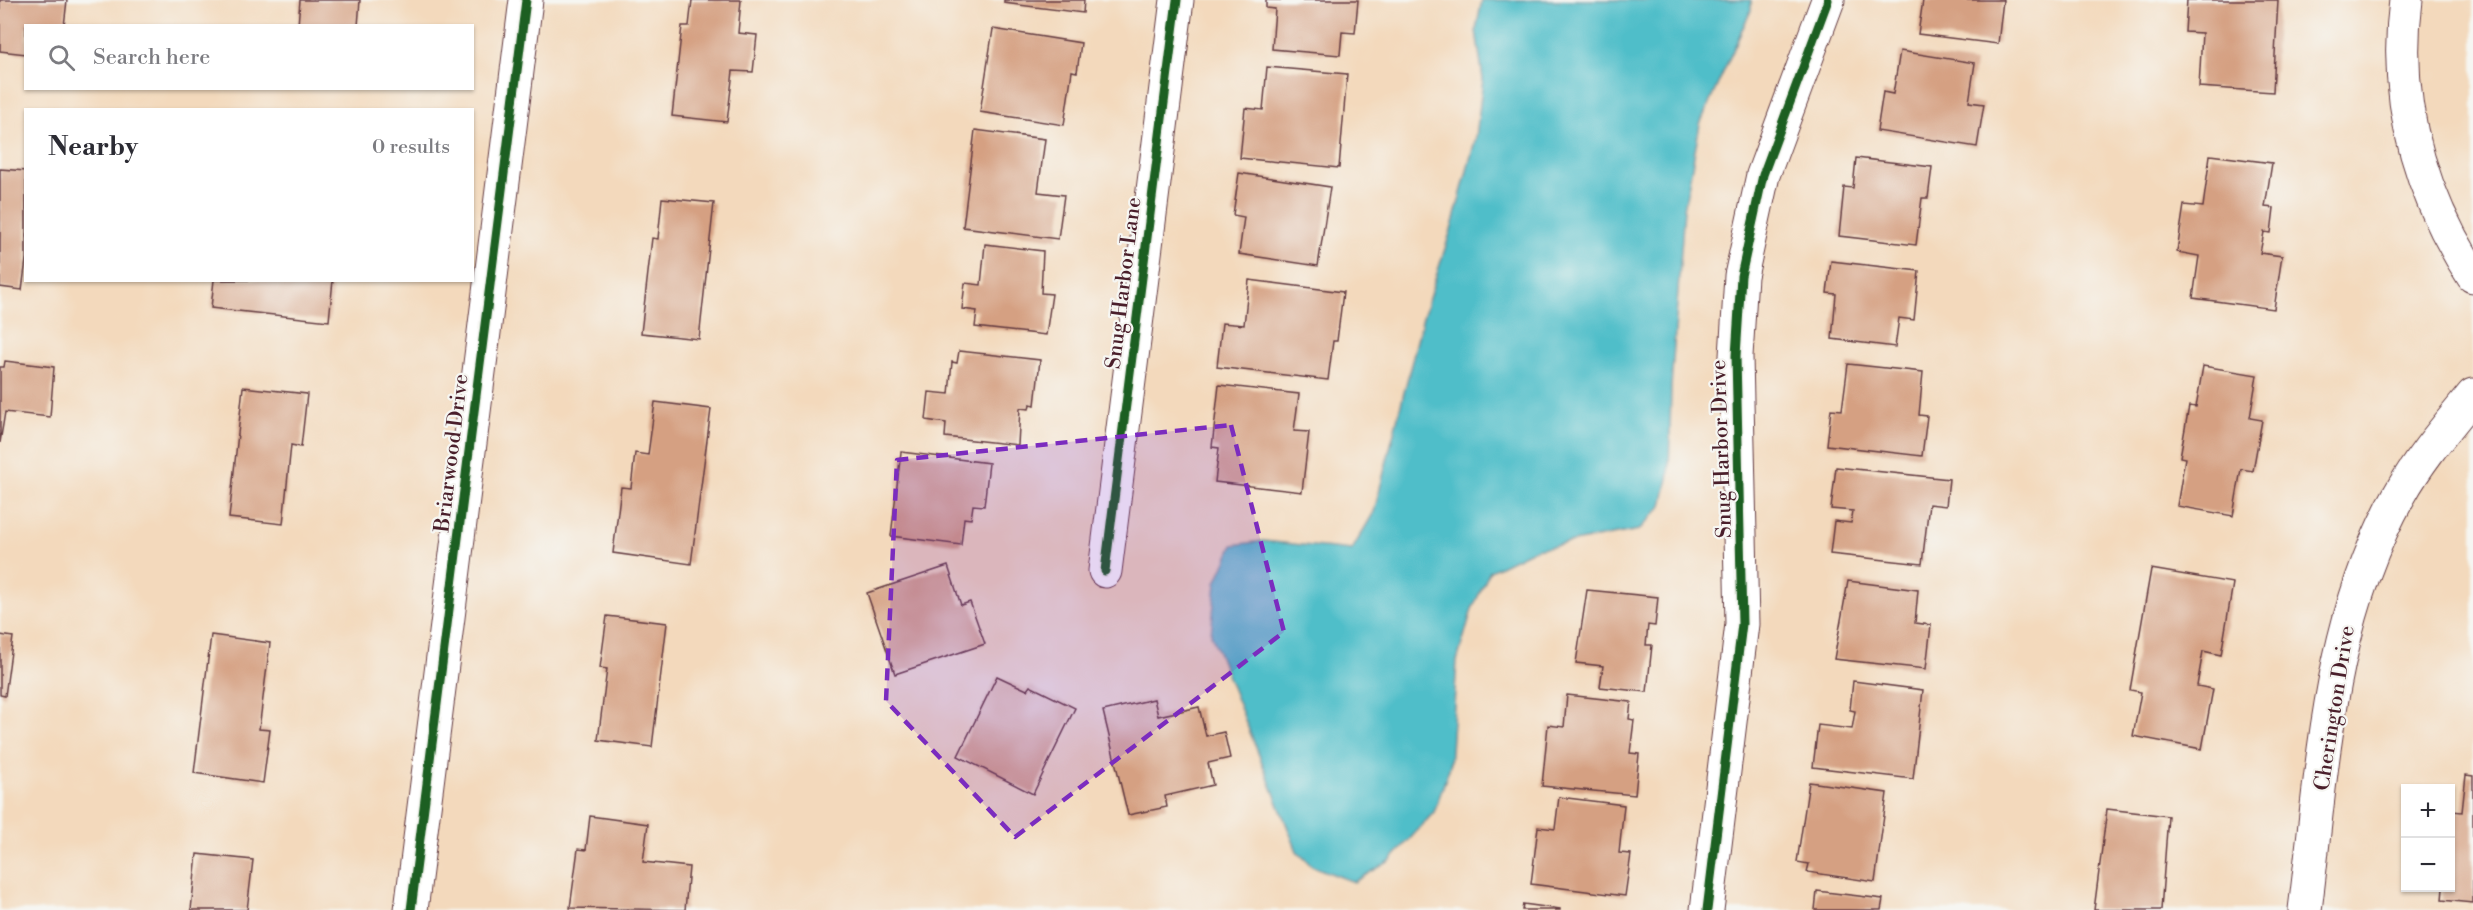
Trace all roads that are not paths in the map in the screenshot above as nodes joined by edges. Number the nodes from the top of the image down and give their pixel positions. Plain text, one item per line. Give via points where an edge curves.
1 (526, 0) edge
2 (1177, 0) edge
3 (1828, 0) edge
4 (2406, 0) edge
5 (2473, 276) edge
6 (2473, 395) edge
7 (1105, 571) dead end
8 (411, 910) edge
9 (1707, 910) edge
10 (2305, 910) edge

1 - 8 street, Briarwood Drive
2 - 7 street, Snug Harbor Lane
3 - 9 street, Snug Harbor Drive via 1762,174 1741,276 1737,356 1742,624
4 - 5 street via 2402,71 2418,166 2457,254
6 - 10 street, Cherington Drive via 2434,442 2401,492 2370,555 2353,603 2333,690

